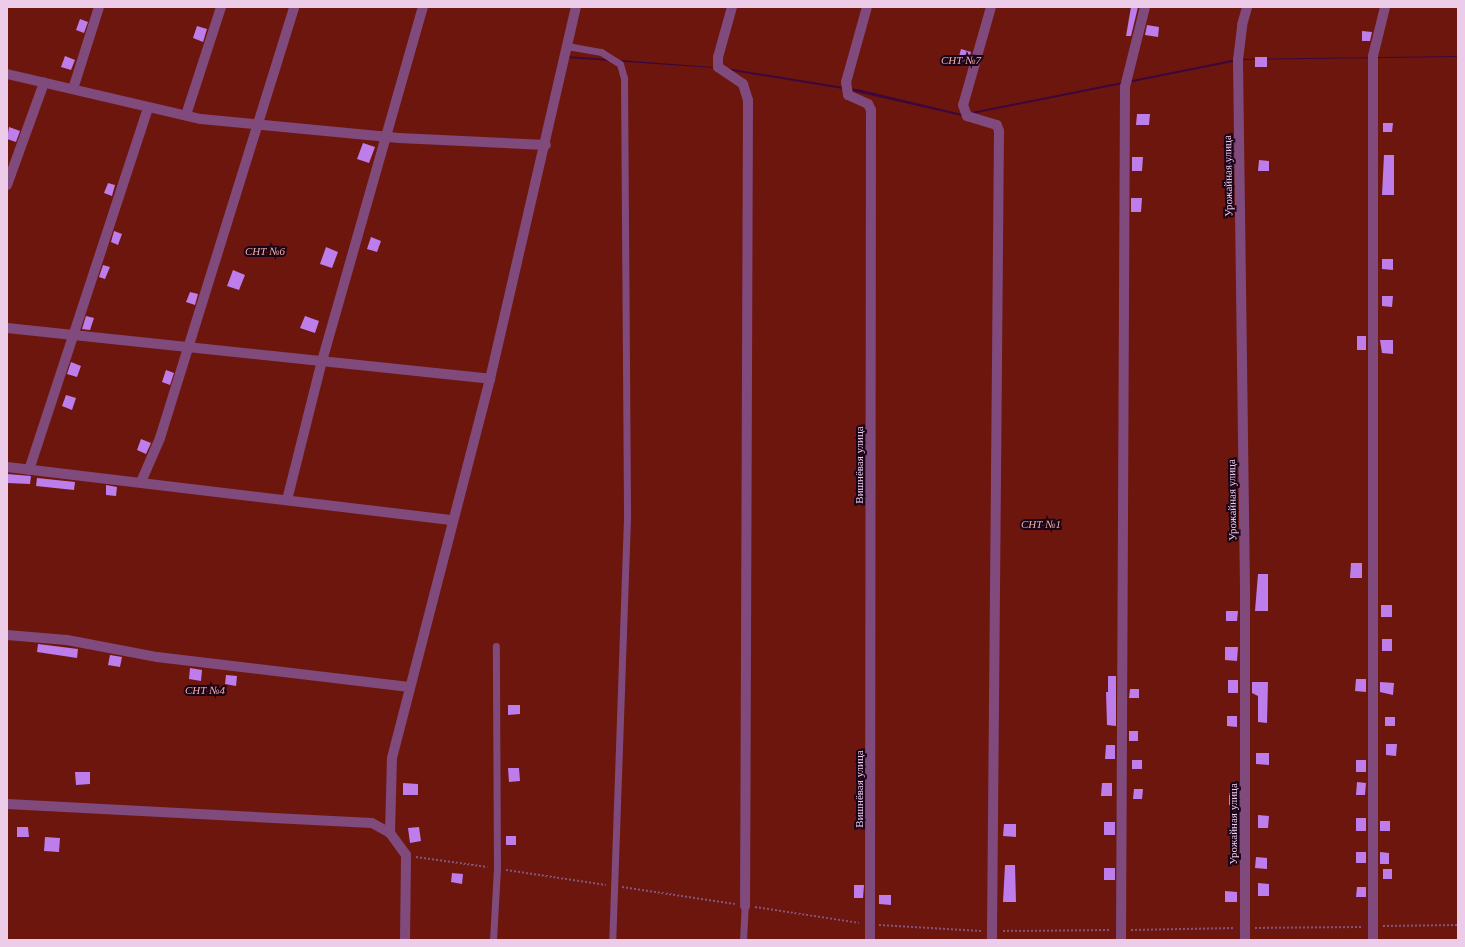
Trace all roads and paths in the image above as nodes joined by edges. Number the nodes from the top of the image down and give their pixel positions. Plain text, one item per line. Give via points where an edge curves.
1 (99, 7) edge
2 (221, 7) edge
3 (294, 7) edge
4 (423, 7) edge
5 (576, 7) edge
6 (732, 7) edge
7 (867, 7) edge
8 (991, 7) edge
9 (1145, 7) edge
10 (1247, 7) edge
11 (1385, 7) edge
12 (567, 46) junction
13 (7, 74) edge
14 (44, 83) junction
15 (73, 89) junction
16 (148, 107) junction
17 (186, 115) junction
18 (259, 124) junction
19 (386, 136) junction
20 (546, 145) junction
21 (7, 186) edge
22 (7, 328) edge
23 (72, 334) junction
24 (189, 346) junction
25 (322, 361) junction
26 (490, 379) junction
27 (7, 467) edge
28 (29, 470) junction
29 (140, 482) junction
30 (287, 500) junction
31 (453, 520) junction
32 (7, 634) edge
33 (496, 646) dead end
34 (409, 686) junction
35 (7, 804) edge
36 (390, 833) junction
37 (406, 855) junction
38 (497, 869) junction
39 (614, 886) junction
40 (745, 906) junction
41 (870, 924) junction
42 (1458, 925) edge
43 (1372, 926) junction
44 (1244, 928) junction
45 (1121, 935) edge
46 (992, 936) edge
47 (404, 940) edge
48 (493, 940) edge
49 (612, 940) edge
50 (743, 940) edge
51 (870, 940) edge
52 (1245, 940) edge
53 (1372, 940) edge

1 - 15 street
2 - 17 street
3 - 18 street
4 - 19 street
5 - 12 street
6 - 40 street via 718,57 718,67 743,84 748,100
7 - 41 street, Вишнёвая улица via 846,82 848,95 868,104 871,110
8 - 46 street via 963,105 967,116 997,125 999,131
9 - 45 street via 1125,87
10 - 44 street, Урожайная улица via 1238,60 1245,588
11 - 43 street via 1373,56
12 - 20 street
12 - 39 lane via 601,52 620,64 624,78 627,518
13 - 14 street
14 - 15 street
14 - 21 street
15 - 16 street
16 - 17 street
16 - 23 street
17 - 18 street
18 - 19 street
18 - 24 street
19 - 20 street
19 - 25 street
20 - 26 street
22 - 23 street
23 - 24 street
23 - 28 street
24 - 25 street
24 - 29 street via 160,438
25 - 26 street
25 - 30 street
26 - 31 street
27 - 28 street
28 - 29 street
29 - 30 street
30 - 31 street
31 - 34 street
32 - 34 street via 67,640 157,657
33 - 38 lane
34 - 36 street via 392,758
35 - 36 street via 372,823
36 - 37 street
37 - 38 path
37 - 47 street
38 - 39 path
38 - 48 lane
39 - 40 path
39 - 49 lane
40 - 41 path
40 - 50 lane
41 - 46 path
41 - 51 street, Вишнёвая улица
42 - 43 path
43 - 44 path
43 - 53 street
44 - 45 path
44 - 52 street, Урожайная улица
45 - 46 path

